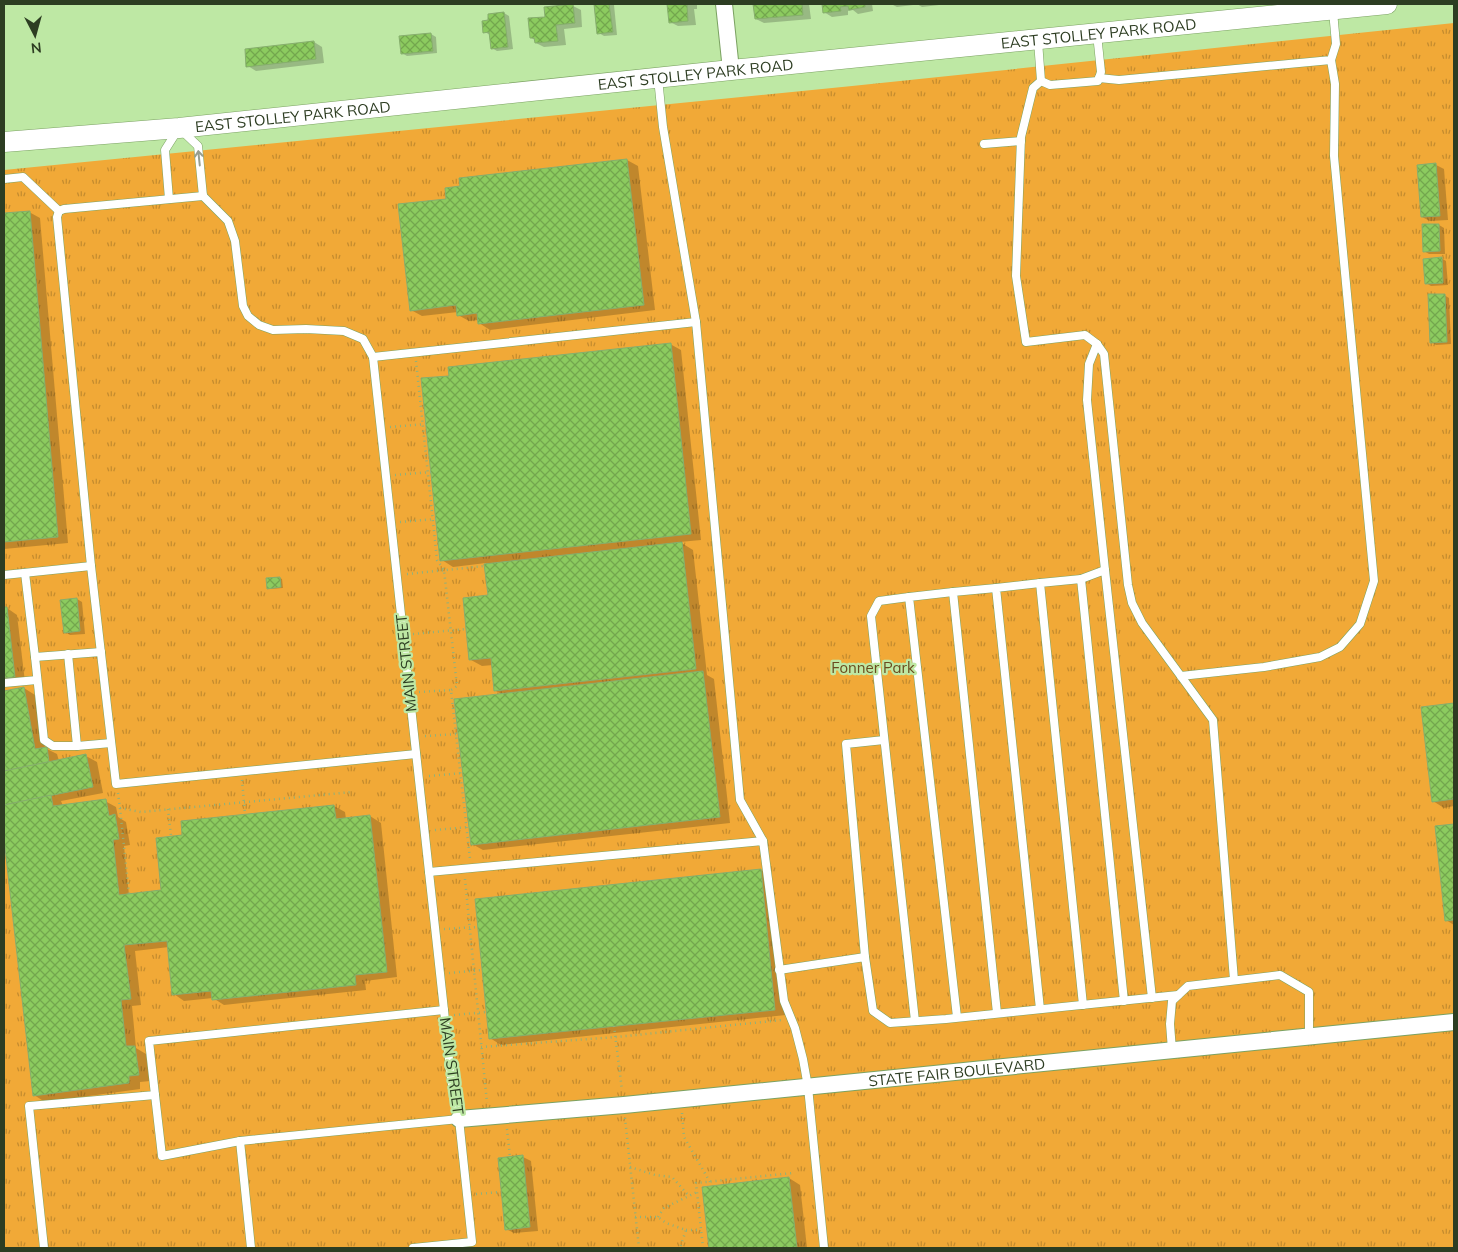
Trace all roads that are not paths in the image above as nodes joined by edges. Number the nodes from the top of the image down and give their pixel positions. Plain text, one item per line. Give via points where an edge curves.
1 (724, 4) edge
2 (1387, 4) edge
3 (1338, 7) edge
4 (1097, 33) junction
5 (1037, 39) junction
6 (1331, 60) junction
7 (731, 70) junction
8 (658, 78) junction
9 (1099, 78) junction
10 (1041, 81) junction
11 (179, 128) junction
12 (1020, 140) junction
13 (4, 142) edge
14 (984, 144) dead end
15 (4, 179) edge
16 (203, 196) junction
17 (169, 199) junction
18 (59, 211) junction
19 (696, 322) junction
20 (1097, 344) junction
21 (373, 357) junction
22 (91, 566) junction
23 (1105, 570) junction
24 (25, 573) junction
25 (4, 575) edge
26 (1081, 579) junction
27 (1040, 583) junction
28 (996, 588) junction
29 (953, 592) junction
30 (909, 597) junction
31 (101, 652) junction
32 (68, 654) junction
33 (35, 657) junction
34 (1181, 676) junction
35 (37, 680) junction
36 (4, 683) edge
37 (884, 740) junction
38 (111, 743) junction
39 (77, 746) junction
40 (416, 754) junction
41 (763, 841) junction
42 (429, 872) junction
43 (865, 957) junction
44 (779, 970) junction
45 (1234, 980) junction
46 (1178, 995) junction
47 (1152, 998) junction
48 (1124, 1001) junction
49 (1083, 1005) junction
50 (1040, 1009) junction
51 (445, 1013) junction
52 (997, 1014) junction
53 (957, 1017) junction
54 (915, 1021) junction
55 (1454, 1022) edge
56 (1309, 1036) junction
57 (1172, 1050) junction
58 (808, 1087) junction
59 (155, 1095) junction
60 (459, 1119) junction
61 (240, 1141) junction
62 (44, 1248) edge
63 (251, 1248) edge
64 (412, 1248) edge
65 (824, 1248) edge

1 - 7 street
2 - 3 street, EAST STOLLEY PARK ROAD
3 - 4 street, EAST STOLLEY PARK ROAD
3 - 6 lane via 1336,44
4 - 5 street, EAST STOLLEY PARK ROAD
4 - 9 lane
5 - 7 street, EAST STOLLEY PARK ROAD
5 - 10 lane
6 - 9 lane via 1120,80
6 - 34 lane via 1334,156 1374,582 1360,624 1340,647 1320,657
7 - 8 street, EAST STOLLEY PARK ROAD
8 - 11 street, EAST STOLLEY PARK ROAD
8 - 19 lane via 663,127
9 - 10 lane via 1098,81 1050,85
10 - 12 lane via 1033,88
11 - 13 street, EAST STOLLEY PARK ROAD
16 -> 11 lane via 198,146
11 - 17 lane via 165,150
12 - 14 lane
12 - 20 lane via 1016,276 1026,342 1085,335
15 - 18 lane via 23,177
16 - 17 lane
16 - 21 lane, MAIN STREET via 228,220 235,241 243,306 248,316 273,330 344,331 363,339
17 - 18 lane
18 - 22 lane via 57,217
19 - 21 lane
19 - 41 lane via 740,800
20 - 23 lane via 1089,364 1087,400
20 - 34 lane via 1104,354 1132,603 1142,623
21 - 40 lane, MAIN STREET
22 - 24 lane
22 - 31 lane
23 - 26 lane
23 - 47 lane
24 - 25 lane
24 - 33 lane
26 - 27 lane
26 - 48 lane
27 - 28 lane
27 - 49 lane
28 - 29 lane
28 - 50 lane
29 - 30 lane
29 - 52 lane
30 - 37 lane via 879,600 871,616
30 - 53 lane
31 - 32 lane
31 - 38 lane
32 - 33 lane
32 - 39 lane
33 - 35 lane
34 - 45 lane via 1214,720
35 - 36 lane
35 - 39 lane via 44,740 53,746
37 - 43 lane via 846,744
37 - 54 lane
38 - 39 lane
38 - 40 lane via 116,784
40 - 42 lane, MAIN STREET
41 - 42 lane
41 - 44 lane
42 - 51 lane, MAIN STREET
43 - 44 lane
43 - 54 lane via 874,1011 890,1023
44 - 58 lane via 784,1002 795,1028
45 - 46 lane via 1188,986
45 - 56 lane via 1280,975 1308,992
46 - 47 lane
46 - 57 lane via 1172,1001
47 - 48 lane
48 - 49 lane
49 - 50 lane
50 - 52 lane
51 - 59 lane via 149,1041
51 - 60 lane, MAIN STREET via 451,1078
52 - 53 lane
53 - 54 lane
55 - 56 street, STATE FAIR BOULEVARD
56 - 57 street, STATE FAIR BOULEVARD
57 - 58 street, STATE FAIR BOULEVARD
58 - 60 street, STATE FAIR BOULEVARD
58 - 65 lane
59 - 61 lane via 162,1156
59 - 62 lane via 29,1106
60 - 61 lane
60 - 64 lane, MAIN STREET via 472,1242
61 - 63 lane

